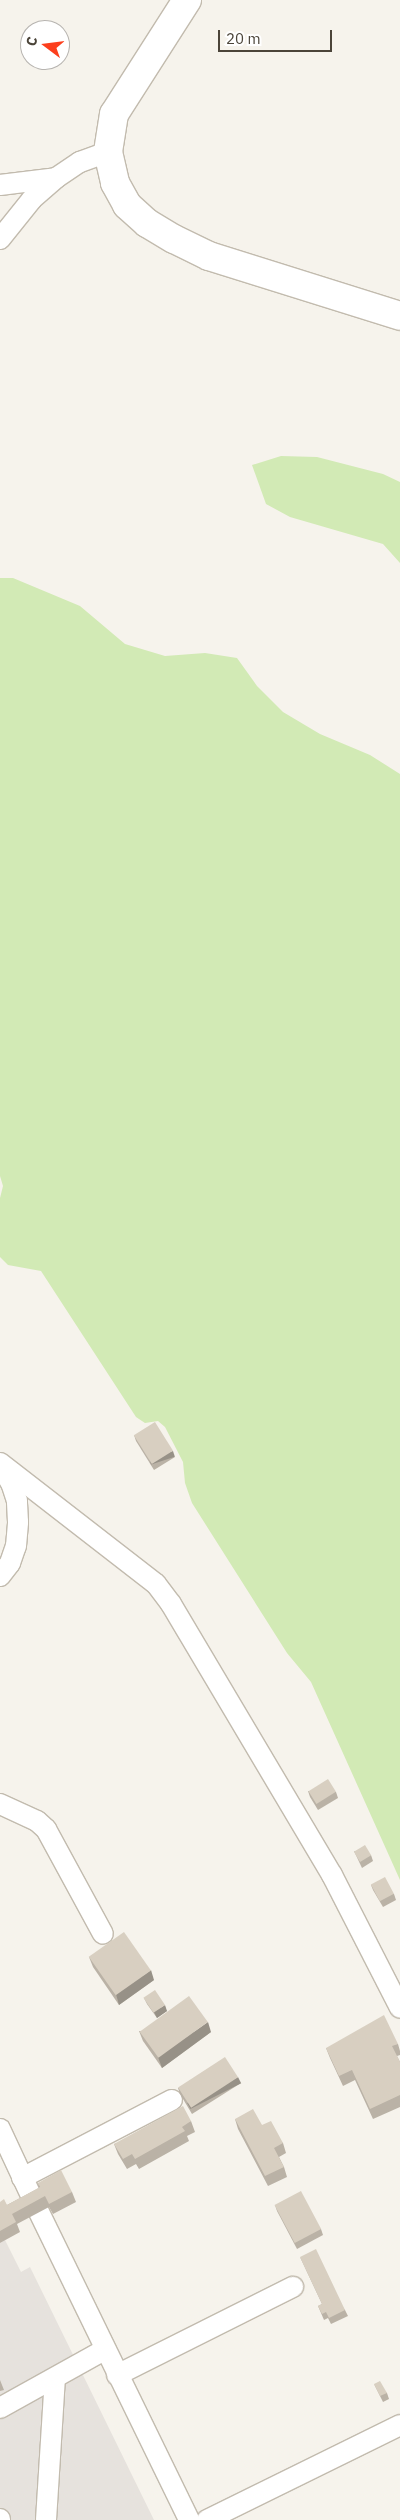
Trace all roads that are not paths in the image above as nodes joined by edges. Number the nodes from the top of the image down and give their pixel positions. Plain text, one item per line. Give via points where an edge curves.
1 (187, 0) edge
2 (108, 152) junction
3 (56, 178) junction
4 (0, 185) edge
5 (0, 239) edge
6 (400, 316) edge
7 (0, 1464) edge
8 (0, 1576) edge
9 (0, 1804) edge
10 (103, 1934) dead end
11 (400, 2008) edge
12 (172, 2100) dead end
13 (0, 2129) edge
14 (22, 2178) junction
15 (293, 2287) dead end
16 (104, 2350) junction
17 (117, 2375) junction
18 (56, 2378) junction
19 (0, 2408) edge
20 (400, 2425) edge
21 (46, 2520) edge
22 (189, 2520) edge
23 (207, 2520) edge

1 - 2 street via 114,114
2 - 3 lane via 80,162
2 - 6 street via 115,183 128,205 147,223 174,239 209,256
3 - 4 lane
3 - 5 lane via 32,199
7 - 8 lane via 14,1491 18,1522 10,1563
7 - 11 lane via 156,1584 166,1597 332,1876
9 - 10 lane via 46,1828
12 - 14 lane
13 - 14 lane
14 - 16 lane
15 - 17 lane
16 - 17 lane
16 - 18 lane
17 - 22 lane
18 - 19 lane
18 - 21 lane
20 - 23 lane

